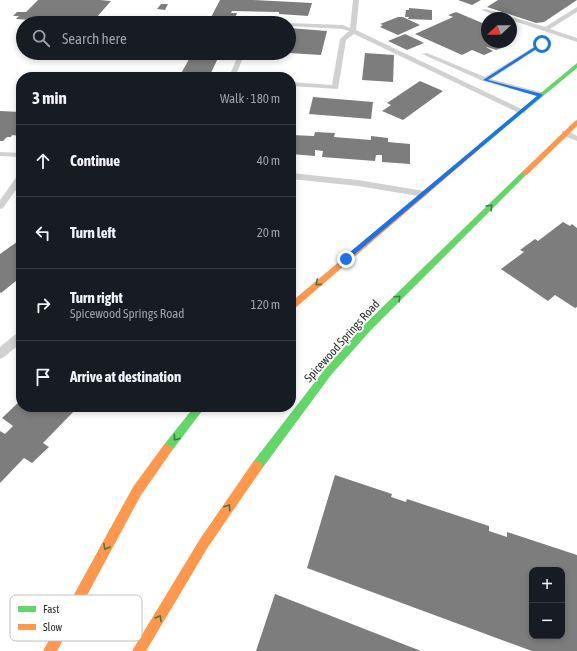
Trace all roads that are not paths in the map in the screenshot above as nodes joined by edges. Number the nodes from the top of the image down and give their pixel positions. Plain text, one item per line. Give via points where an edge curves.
1 (356, 0) edge
2 (577, 9) edge
3 (484, 10) dead end
4 (491, 12) edge
5 (517, 20) edge
6 (296, 24) edge
7 (546, 29) junction
8 (353, 31) junction
9 (577, 40) edge
10 (542, 44) dead end
11 (425, 54) dead end
12 (239, 60) edge
13 (577, 65) edge
14 (234, 72) edge
15 (485, 80) junction
16 (296, 84) edge
17 (541, 95) junction
18 (522, 111) junction
19 (577, 122) edge
20 (565, 133) junction
21 (577, 139) edge
22 (0, 154) edge
23 (16, 154) edge
24 (296, 177) edge
25 (16, 184) edge
26 (424, 194) junction
27 (0, 206) edge
28 (296, 303) edge
29 (16, 340) edge
30 (0, 354) edge
31 (296, 409) edge
32 (196, 412) edge
33 (294, 412) edge
34 (80, 595) edge
35 (55, 641) edge
36 (50, 651) edge
37 (139, 651) edge

1 - 8 lane
2 - 7 lane
3 - 4 lane
5 - 7 lane
6 - 8 lane via 343,27
7 - 9 lane
8 - 16 lane via 343,39 335,87
8 - 18 lane
10 - 15 lane
11 - 15 lane
12 - 14 lane
13 - 17 main road
15 - 17 lane
17 - 18 main road
18 - 26 main road
19 - 20 main road, Spicewood Springs Road
20 - 21 lane
31 -> 20 main road, Spicewood Springs Road via 368,327
22 - 23 lane
24 - 26 lane
25 - 27 lane
26 -> 28 main road
29 - 30 lane
32 -> 34 main road via 137,491
37 -> 33 main road, Spicewood Springs Road via 204,543
35 -> 36 main road

